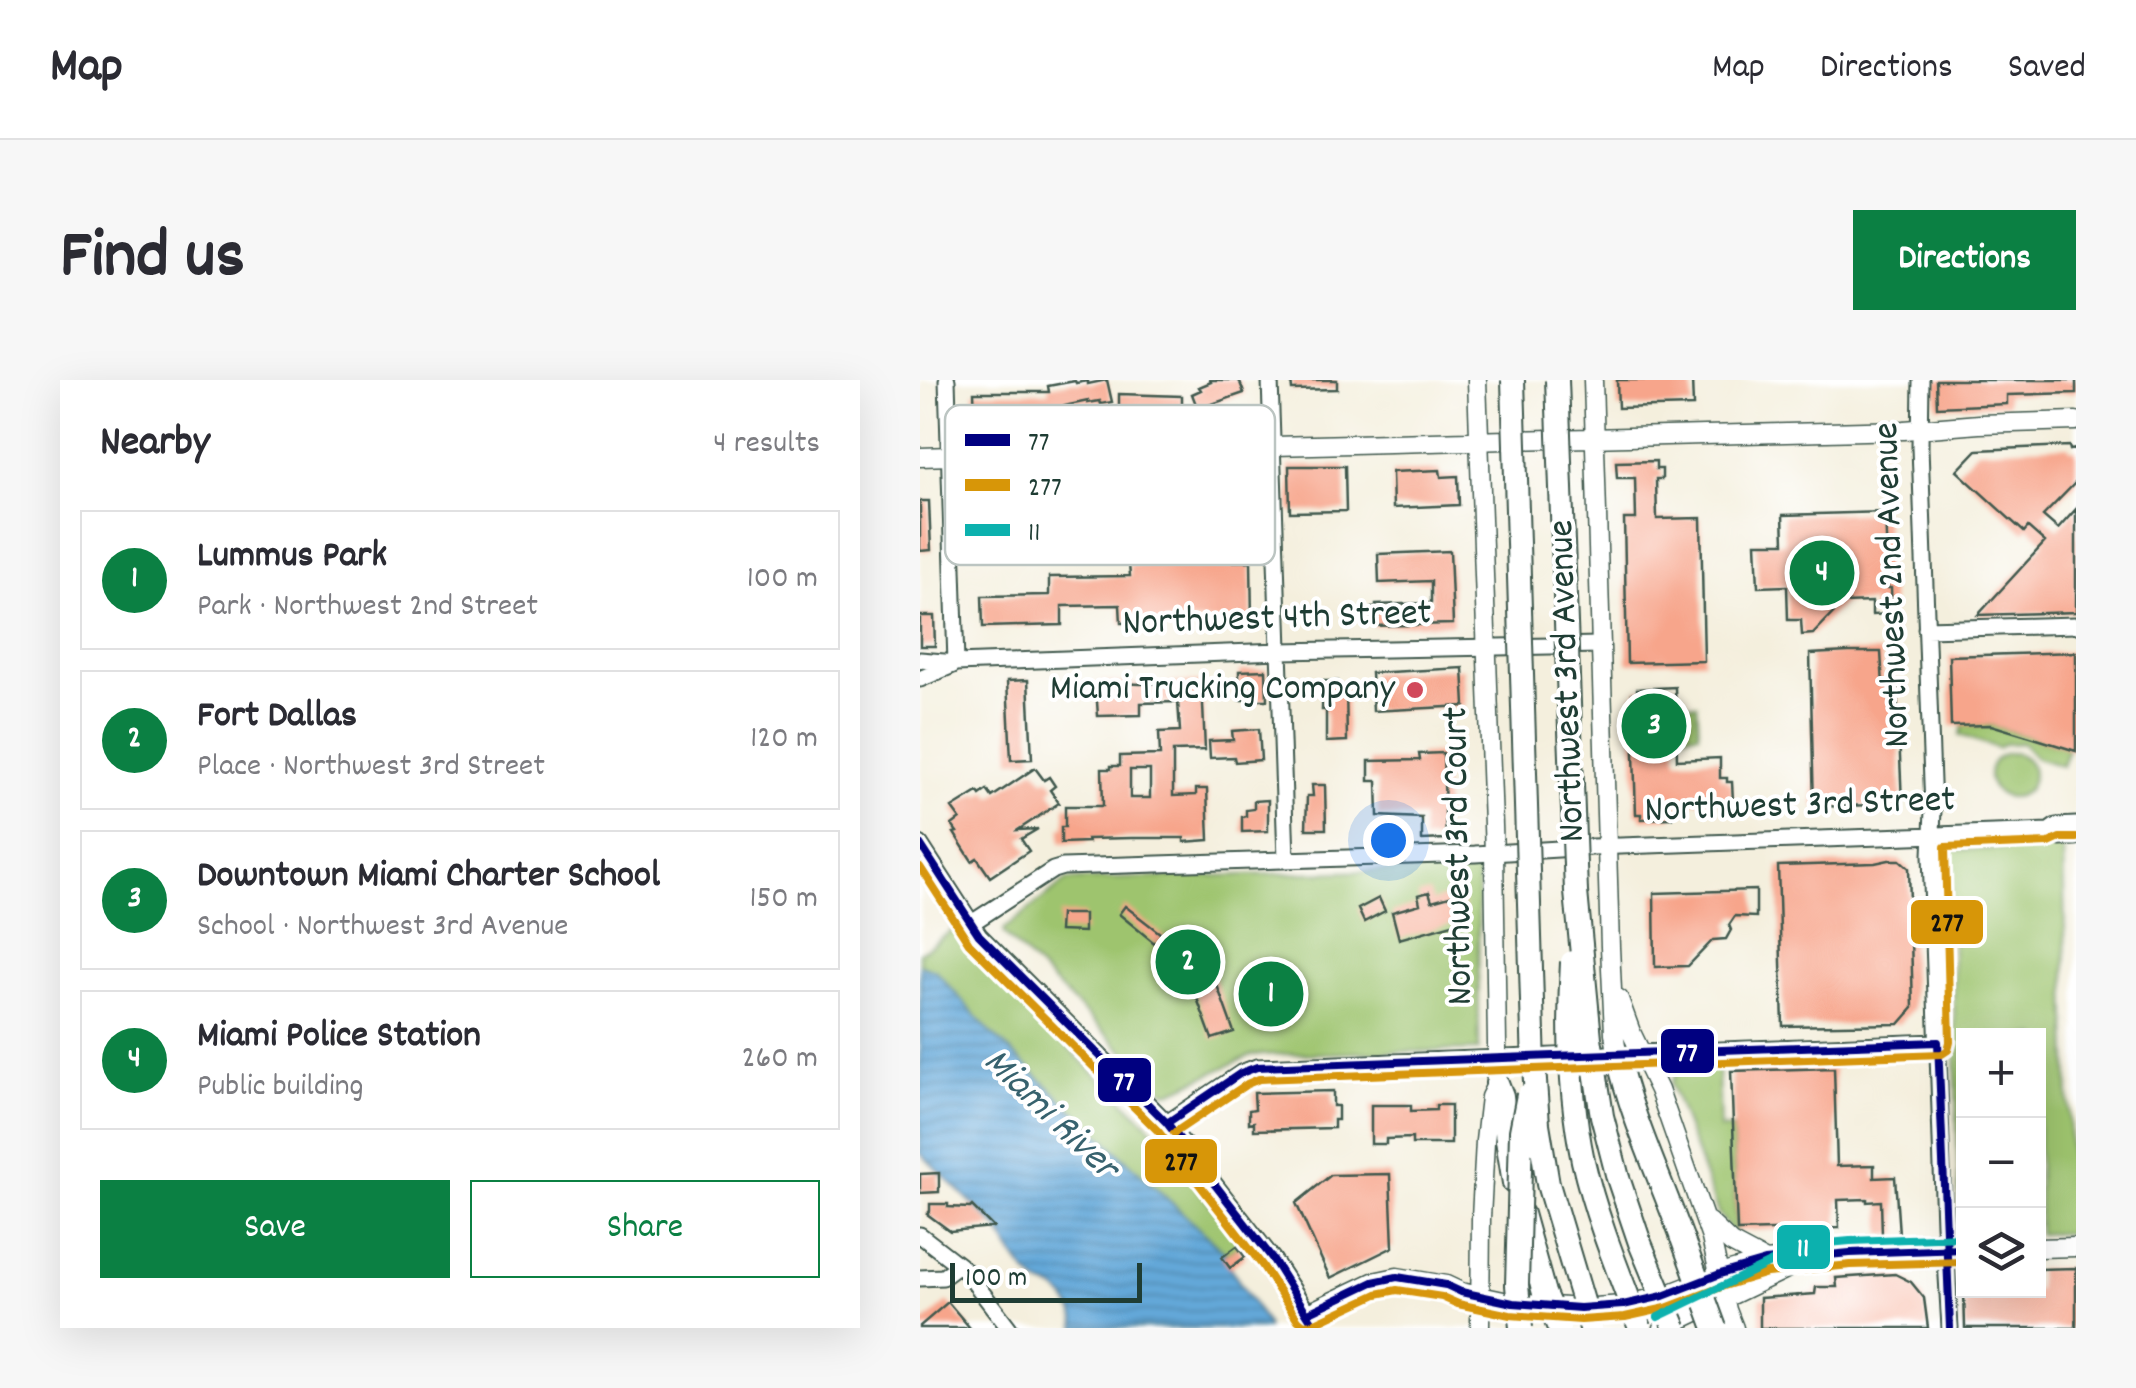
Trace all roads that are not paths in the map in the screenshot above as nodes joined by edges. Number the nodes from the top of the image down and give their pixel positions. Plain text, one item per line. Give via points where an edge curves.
1 (947, 380) edge
2 (1270, 380) edge
3 (1477, 380) edge
4 (1514, 380) edge
5 (1558, 380) edge
6 (1593, 380) edge
7 (1921, 380) edge
8 (948, 405) edge
9 (1272, 405) edge
10 (2076, 422) edge
11 (1920, 429) junction
12 (1594, 438) junction
13 (1480, 440) junction
14 (1275, 446) edge
15 (945, 456) edge
16 (920, 457) edge
17 (1275, 480) edge
18 (953, 565) edge
19 (2076, 625) edge
20 (1926, 629) junction
21 (1600, 645) junction
22 (1486, 647) junction
23 (1280, 651) junction
24 (920, 660) edge
25 (956, 663) junction
26 (920, 679) edge
27 (2076, 826) edge
28 (2049, 831) junction
29 (1932, 835) junction
30 (2076, 837) edge
31 (920, 844) edge
32 (1607, 846) junction
33 (1494, 853) junction
34 (1286, 859) junction
35 (1576, 892) junction
36 (970, 924) junction
37 (1613, 980) junction
38 (1938, 1042) junction
39 (1642, 1052) junction
40 (1618, 1053) junction
41 (1497, 1059) junction
42 (1534, 1067) junction
43 (1497, 1083) junction
44 (1167, 1123) junction
45 (1702, 1214) junction
46 (920, 1235) edge
47 (2076, 1247) edge
48 (2046, 1248) edge
49 (1955, 1249) edge
50 (1810, 1257) junction
51 (1765, 1261) junction
52 (959, 1264) junction
53 (1482, 1264) junction
54 (1720, 1274) junction
55 (920, 1278) edge
56 (1446, 1285) junction
57 (1544, 1293) junction
58 (1481, 1296) junction
59 (1725, 1298) junction
60 (1312, 1320) edge
61 (1008, 1328) edge
62 (1480, 1328) edge
63 (1521, 1328) edge
64 (1548, 1328) edge
65 (1559, 1328) edge
66 (1591, 1328) edge
67 (1640, 1328) edge
68 (1663, 1328) edge
69 (1675, 1328) edge
70 (1715, 1328) edge
71 (1734, 1328) edge
72 (1950, 1328) edge

1 - 8 street
2 - 9 street
3 - 13 main road, Northwest 3rd Court
4 - 42 highway, bridge
5 - 35 highway, bridge
6 - 12 main road, Northwest 3rd Avenue
7 - 11 street, Northwest 2nd Avenue
10 - 11 main road
11 - 12 main road
11 - 20 street, Northwest 2nd Avenue
12 - 13 main road
12 - 21 main road, Northwest 3rd Avenue
13 - 14 main road
13 - 22 main road, Northwest 3rd Court
15 - 16 main road
17 - 23 street
18 - 25 street
19 - 20 street
20 - 29 street, Northwest 2nd Avenue
21 - 22 street, Northwest 4th Street
21 - 32 main road, Northwest 3rd Avenue
22 - 23 street, Northwest 4th Street
22 - 33 main road, Northwest 3rd Court
23 - 25 street, Northwest 4th Street
23 - 34 street
24 - 25 street, Northwest 4th Street
25 - 26 street, Northwest 4th Street
27 - 28 street, Northwest 3rd Street
28 - 29 street, Northwest 3rd Street
28 - 30 street, Northwest 3rd Street
29 - 32 street, Northwest 3rd Street
29 - 38 street, Northwest 2nd Avenue
31 - 36 street
32 - 33 street, Northwest 3rd Street
32 - 37 main road, Northwest 3rd Avenue
33 - 34 street, Northwest 3rd Street
33 - 41 main road, Northwest 3rd Court
34 - 36 street, Northwest 3rd Street via 1062,866
35 - 67 highway, bridge via 1569,1019 1574,1108 1592,1196
35 - 69 highway, bridge via 1602,1116 1628,1209
36 - 44 street
37 - 39 main road, Northwest 3rd Avenue
37 - 40 main road, Northwest 3rd Avenue
38 - 39 street
38 - 49 street, Northwest 2nd Avenue
39 - 40 street
39 - 45 main road, Northwest 3rd Avenue
40 - 41 street
40 - 70 highway, bridge
41 - 43 main road, Northwest 3rd Court
41 - 44 street via 1257,1067
42 - 63 highway, bridge via 1520,1132
42 - 66 highway, bridge via 1548,1184
43 - 53 main road, Northwest 3rd Court via 1485,1141
43 - 57 highway
44 - 60 street
45 - 51 main road via 1730,1243
45 - 54 main road, Northwest 3rd Avenue
46 - 52 street
47 - 48 main road
49 - 50 main road
49 - 72 street, Northwest 2nd Avenue
50 - 51 main road
50 - 59 main road
51 - 54 main road
52 - 55 street via 943,1278
52 - 61 street
53 - 56 main road via 1468,1280
53 - 58 main road, Northwest 3rd Court
54 - 58 main road via 1615,1306 1548,1307
54 - 59 main road, Northwest 3rd Avenue
56 - 58 main road
56 - 60 main road via 1386,1279 1359,1288
57 - 64 highway, bridge
57 - 65 highway, bridge
58 - 62 main road, Northwest 3rd Court
59 - 68 main road
59 - 71 main road, Northwest 3rd Avenue

